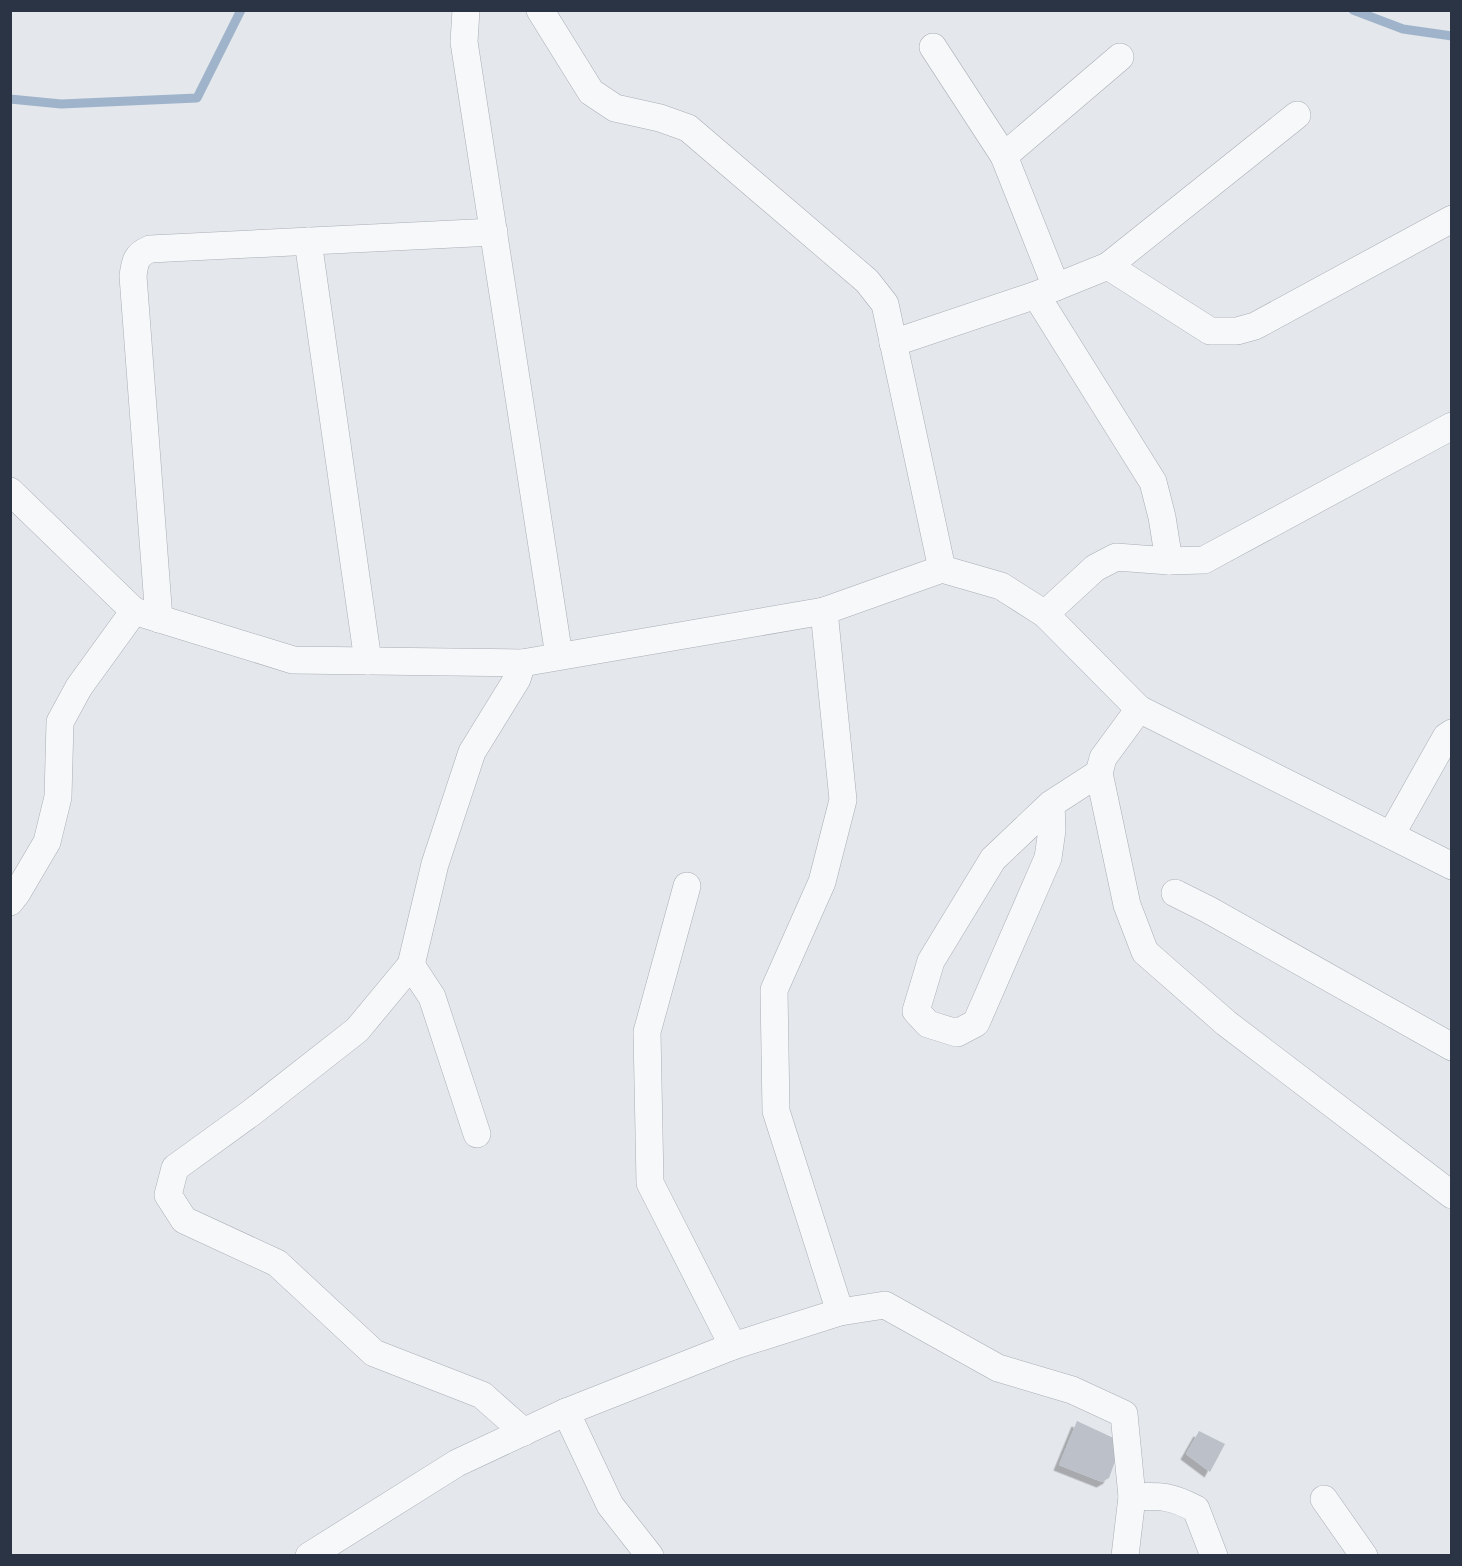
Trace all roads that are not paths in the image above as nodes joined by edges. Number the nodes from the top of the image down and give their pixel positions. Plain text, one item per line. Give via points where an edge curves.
1 (466, 10) edge
2 (540, 10) edge
3 (933, 47) dead end
4 (1120, 57) dead end
5 (1298, 115) dead end
6 (1004, 156) junction
7 (1452, 219) edge
8 (494, 232) junction
9 (308, 241) junction
10 (1108, 266) junction
11 (1046, 291) junction
12 (893, 343) junction
13 (1452, 426) edge
14 (10, 491) edge
15 (1169, 561) junction
16 (942, 569) junction
17 (824, 611) junction
18 (1044, 614) junction
19 (147, 615) junction
20 (560, 656) junction
21 (368, 661) junction
22 (522, 663) junction
23 (1139, 709) junction
24 (1452, 733) edge
25 (1099, 773) junction
26 (1051, 804) junction
27 (1391, 835) junction
28 (1452, 866) edge
29 (687, 886) dead end
30 (1174, 893) dead end
31 (10, 902) edge
32 (411, 965) junction
33 (1452, 1047) edge
34 (477, 1134) dead end
35 (1452, 1195) edge
36 (840, 1312) junction
37 (733, 1346) junction
38 (566, 1412) junction
39 (524, 1432) junction
40 (1132, 1497) junction
41 (1324, 1499) dead end
42 (309, 1556) edge
43 (650, 1556) edge
44 (1125, 1556) edge
45 (1214, 1556) edge
46 (1364, 1556) edge

1 - 8 street via 464,42
2 - 12 street via 591,92 615,108 688,128 867,281 885,304
3 - 6 street
4 - 6 street
5 - 10 street
6 - 11 street
7 - 10 street via 1255,326 1237,331 1210,331
8 - 9 street
8 - 20 street
9 - 19 street via 150,249 140,254 135,263
9 - 21 street
10 - 11 street
11 - 12 street
11 - 15 street via 1153,482
12 - 16 street
13 - 15 street via 1204,560
14 - 19 street
15 - 18 street via 1116,557 1095,568
16 - 17 street
16 - 18 street via 1001,585
17 - 20 street
17 - 36 street via 843,800 822,882 774,990 776,1111
18 - 23 street
19 - 21 street via 293,660
19 - 31 street via 79,687 60,722 58,798 47,842
20 - 22 street
21 - 22 street
22 - 32 street via 517,679 472,752 435,864
23 - 25 street via 1103,758
23 - 27 street
24 - 27 street via 1446,737
25 - 26 street
25 - 35 street via 1127,905 1144,952 1226,1023
26 - 26 street via 1048,858 976,1023 957,1033 928,1024 916,1011 931,961 993,859
27 - 28 street
29 - 37 street via 647,1032 651,1183
30 - 33 street
32 - 34 street via 432,997
32 - 39 street via 357,1030 175,1168 168,1195 184,1221 277,1263 374,1353 482,1395
36 - 37 street
36 - 40 street via 885,1305 998,1368 1072,1390 1124,1414
37 - 38 street
38 - 39 street
38 - 43 street via 610,1505
39 - 42 street via 457,1463
40 - 44 street
40 - 45 street via 1159,1496 1196,1509
41 - 46 street

